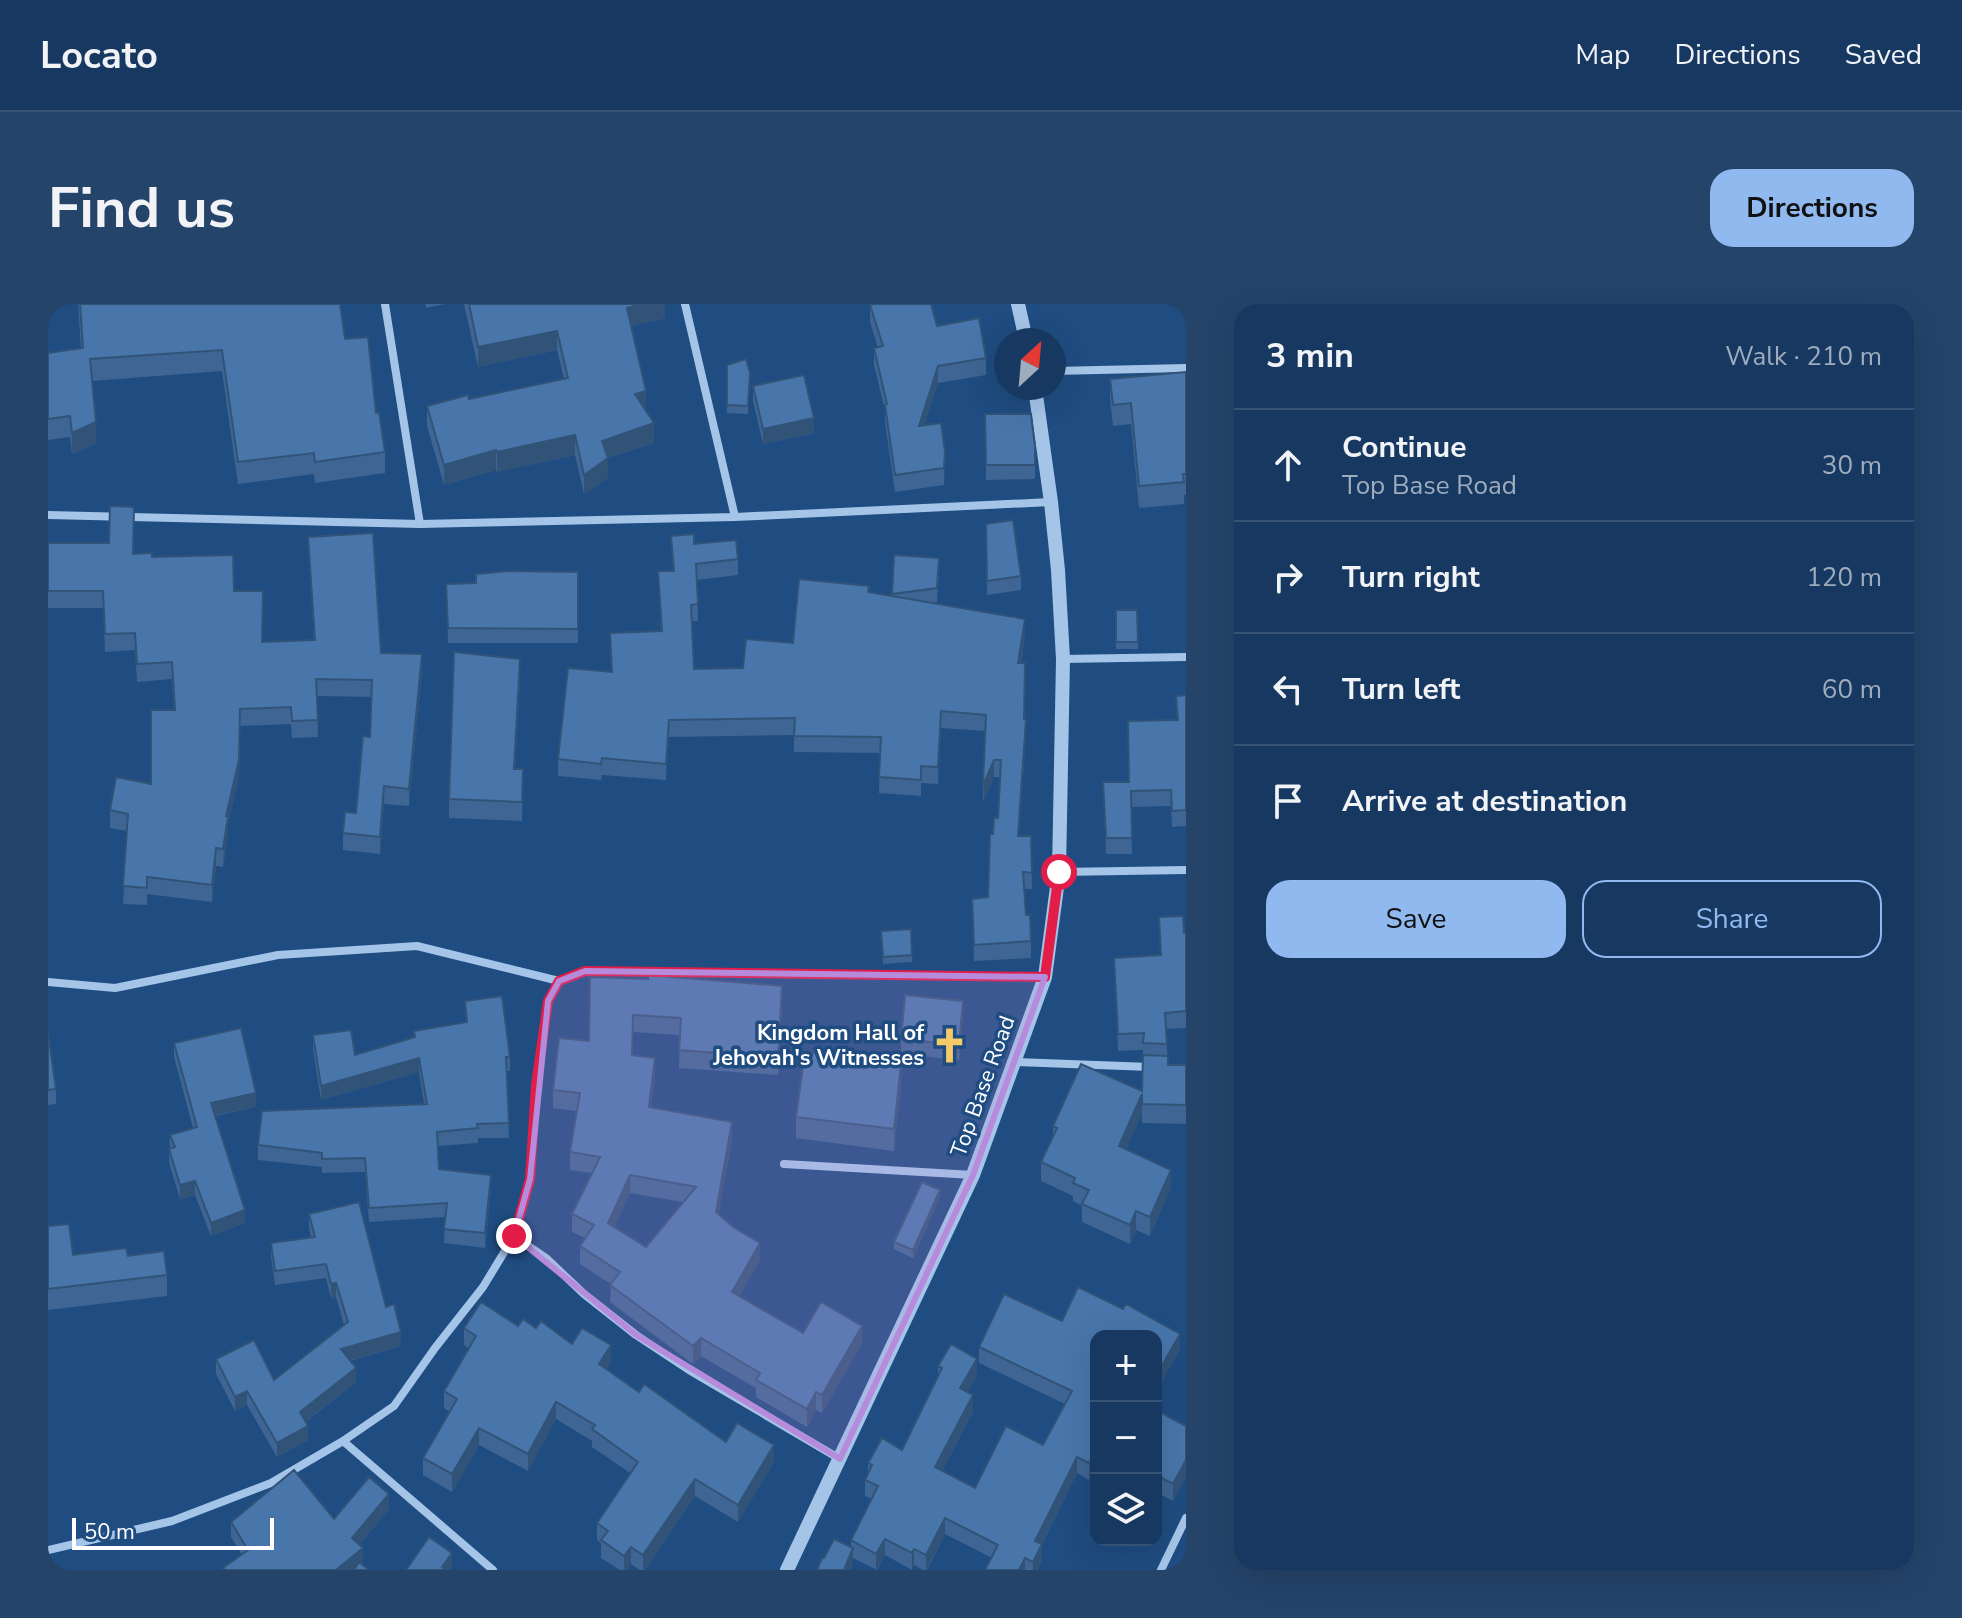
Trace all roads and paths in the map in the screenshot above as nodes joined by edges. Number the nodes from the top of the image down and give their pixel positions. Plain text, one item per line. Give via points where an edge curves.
1 (385, 304) edge
2 (685, 304) edge
3 (1018, 304) edge
4 (1023, 328) edge
5 (1186, 368) edge
6 (1066, 371) edge
7 (1037, 400) edge
8 (1051, 502) junction
9 (48, 515) edge
10 (735, 517) junction
11 (420, 524) junction
12 (1186, 657) edge
13 (1063, 659) junction
14 (1186, 870) edge
15 (1059, 872) junction
16 (1045, 977) junction
17 (559, 981) junction
18 (48, 982) edge
19 (1015, 1062) junction
20 (1155, 1068) edge
21 (784, 1164) dead end
22 (973, 1175) junction
23 (514, 1236) junction
24 (343, 1441) junction
25 (840, 1459) junction
26 (1186, 1518) edge
27 (48, 1550) edge
28 (493, 1570) edge
29 (787, 1570) edge
30 (1161, 1570) edge

1 - 11 street
2 - 10 street
3 - 4 street
5 - 6 street
7 - 8 street, Top Base Road
8 - 10 street
8 - 13 street, Top Base Road
9 - 11 street
10 - 11 street
12 - 13 street
13 - 15 street, Top Base Road
14 - 15 street
15 - 16 street, Top Base Road
16 - 17 street via 585,971
16 - 19 street, Top Base Road
17 - 18 street via 417,946 278,955 115,988
17 - 23 street via 548,1001 530,1179
19 - 20 street
19 - 22 street, Top Base Road
21 - 22 street
22 - 25 street, Top Base Road
23 - 24 street via 483,1287 394,1406
23 - 25 street via 636,1335
24 - 27 street via 271,1483 172,1521
24 - 28 street
25 - 29 street, Top Base Road
26 - 30 street

